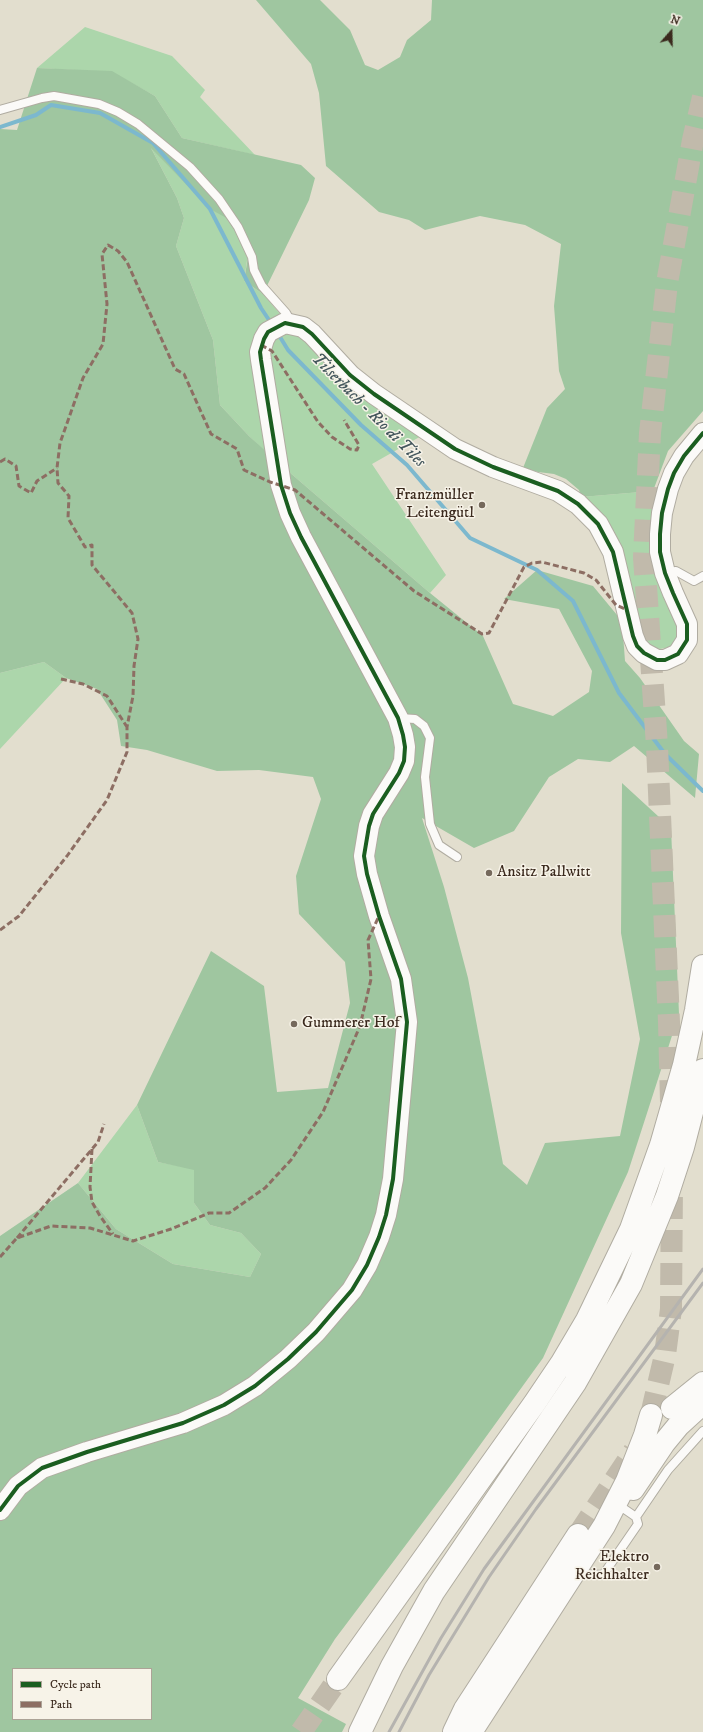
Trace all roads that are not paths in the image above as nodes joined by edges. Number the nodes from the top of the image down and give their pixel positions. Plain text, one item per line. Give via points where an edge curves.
1 (0, 110) edge
2 (280, 327) junction
3 (703, 433) edge
4 (665, 572) junction
5 (703, 576) edge
6 (398, 718) junction
7 (457, 857) dead end
8 (703, 966) edge
9 (703, 1070) edge
10 (703, 1383) edge
11 (703, 1402) edge
12 (672, 1408) dead end
13 (651, 1415) tunnel mouth
14 (703, 1431) edge
15 (0, 1510) edge
16 (628, 1512) junction
17 (604, 1526) junction
18 (578, 1535) tunnel mouth
19 (577, 1568) junction
20 (338, 1679) tunnel mouth
21 (360, 1732) edge
22 (454, 1732) edge
23 (471, 1732) edge

1 - 2 lane via 54,96 99,104 138,124 190,167 219,199 238,227 262,286 286,313
2 - 4 street via 303,327 350,375 455,449 493,467 558,491 589,514 602,530 613,552 633,636 644,653 657,660 665,660 678,654 687,640 687,624
2 - 6 street via 261,345 261,360 281,485 301,537
3 - 4 street via 684,456 668,489 660,534 660,552
4 - 5 lane via 676,571 694,581
6 - 7 lane via 415,719 424,726 430,738 425,777 430,824 439,845
6 - 15 street via 405,747 404,761 373,814 364,856 379,916 402,979 407,1022 393,1179 386,1215 367,1264 352,1290 316,1332 255,1386 224,1405 183,1423 42,1468 18,1486
8 - 20 main road via 684,1066 661,1145 631,1229 587,1320 534,1404
9 - 21 main road via 667,1196 631,1284 575,1383 434,1591 392,1666
10 - 12 main road
11 - 16 main road via 664,1443
13 - 17 main road via 627,1481
14 - 16 lane
16 - 17 main road
16 - 19 lane via 638,1524 603,1575 586,1574
17 - 19 main road
18 - 22 main road via 465,1709
19 - 23 main road

